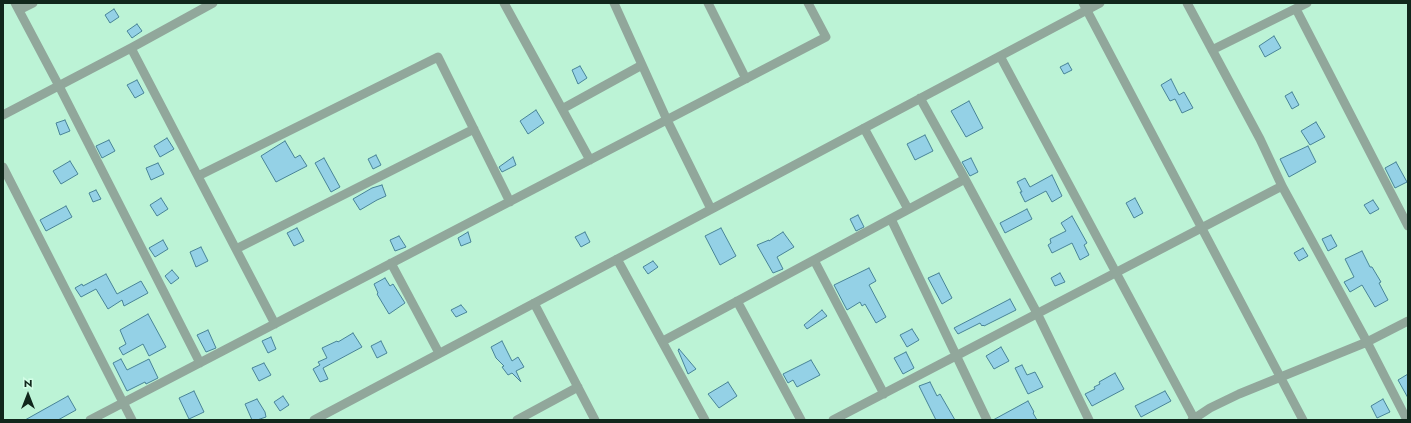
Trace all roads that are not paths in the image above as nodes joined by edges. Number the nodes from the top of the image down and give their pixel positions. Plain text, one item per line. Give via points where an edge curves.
1 (33, 3) edge
2 (213, 3) edge
3 (504, 3) edge
4 (614, 3) edge
5 (708, 3) edge
6 (808, 3) edge
7 (1100, 3) edge
8 (1187, 3) edge
9 (1307, 3) edge
10 (17, 7) edge
11 (1084, 7) edge
12 (1296, 9) junction
13 (131, 48) junction
14 (1212, 50) junction
15 (1000, 56) junction
16 (642, 65) junction
17 (746, 79) junction
18 (59, 86) junction
19 (920, 98) junction
20 (562, 109) junction
21 (3, 115) edge
22 (667, 120) junction
23 (864, 128) junction
24 (474, 129) junction
25 (590, 160) junction
26 (3, 167) edge
27 (198, 176) junction
28 (965, 179) junction
29 (1282, 186) junction
30 (510, 202) junction
31 (712, 209) junction
32 (908, 209) junction
33 (890, 219) junction
34 (1408, 226) edge
35 (1201, 227) junction
36 (236, 249) junction
37 (617, 259) junction
38 (814, 260) junction
39 (391, 263) junction
40 (1115, 272) junction
41 (737, 301) junction
42 (534, 303) junction
43 (1037, 313) junction
44 (1408, 321) edge
45 (275, 324) junction
46 (663, 341) junction
47 (1367, 342) junction
48 (440, 353) junction
49 (956, 356) junction
50 (200, 363) junction
51 (1279, 378) junction
52 (578, 387) junction
53 (884, 394) junction
54 (124, 403) junction
55 (1194, 419) edge
56 (90, 420) edge
57 (132, 420) edge
58 (314, 420) edge
59 (517, 420) edge
60 (595, 420) edge
61 (705, 420) edge
62 (801, 420) edge
63 (833, 420) edge
64 (987, 420) edge
65 (1089, 420) edge
66 (1303, 420) edge
67 (1407, 420) edge

1 - 10 street
2 - 13 street
3 - 20 street
4 - 16 street
5 - 17 street
6 - 17 street via 826,37
7 - 11 street
8 - 14 street
9 - 12 street
10 - 18 street
11 - 15 street
11 - 35 street
12 - 14 street
12 - 34 street
13 - 18 street
13 - 27 street
14 - 29 street
15 - 19 street
15 - 40 street
16 - 20 street
16 - 22 street
17 - 22 street
18 - 21 street
18 - 50 street
19 - 23 street
19 - 28 street
20 - 25 street
22 - 25 street
22 - 31 street
23 - 31 street
23 - 32 street
24 - 27 street via 438,57
24 - 30 street
24 - 36 street
25 - 30 street
26 - 54 street
27 - 36 street
28 - 32 street
28 - 43 street
29 - 35 street
29 - 47 street
30 - 39 street
31 - 37 street
32 - 33 street
33 - 38 street
33 - 49 street
35 - 40 street
35 - 51 street
36 - 45 street
37 - 42 street
37 - 46 street
38 - 41 street
38 - 53 street
39 - 45 street
39 - 48 street
40 - 43 street
40 - 55 street
41 - 46 street
41 - 62 street
42 - 48 street
42 - 52 street
43 - 49 street
43 - 65 street
44 - 47 street
45 - 50 street
46 - 61 street
47 - 51 street
47 - 67 street
48 - 58 street
49 - 53 street
49 - 64 street
50 - 54 street
51 - 55 street via 1239,394
51 - 66 street
52 - 59 street
52 - 60 street
53 - 63 street
54 - 56 street
54 - 57 street

